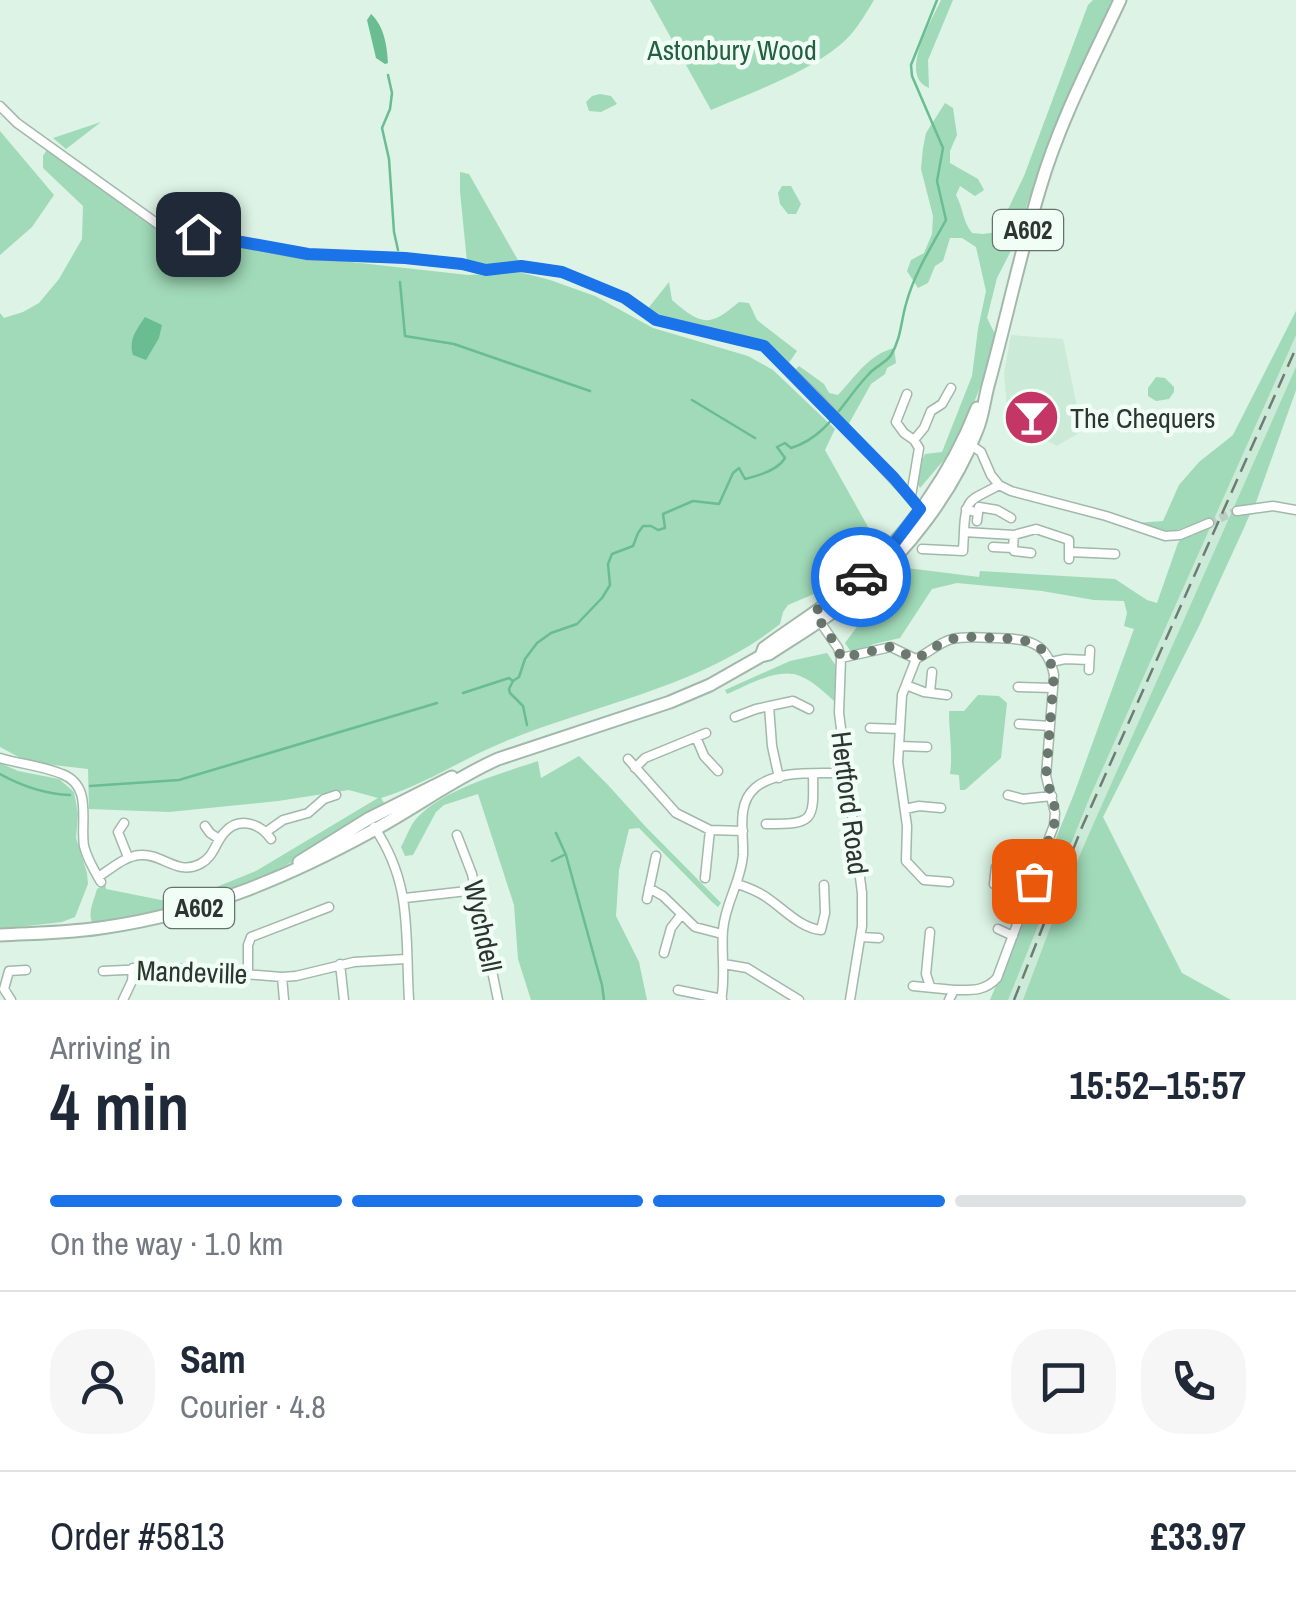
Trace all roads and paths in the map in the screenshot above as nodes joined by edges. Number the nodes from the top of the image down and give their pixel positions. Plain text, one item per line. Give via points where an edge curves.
1 (1120, 0) edge
2 (0, 106) edge
3 (951, 388) dead end
4 (907, 394) dead end
5 (914, 440) junction
6 (967, 443) junction
7 (999, 484) junction
8 (910, 496) junction
9 (966, 510) junction
10 (1296, 510) edge
11 (1237, 511) tunnel mouth
12 (925, 512) junction
13 (1010, 518) dead end
14 (1209, 522) tunnel mouth
15 (964, 532) junction
16 (1014, 535) junction
17 (993, 547) dead end
18 (1014, 548) junction
19 (922, 549) dead end
20 (1031, 552) dead end
21 (1115, 554) dead end
22 (816, 616) junction
23 (841, 658) junction
24 (916, 659) junction
25 (1052, 662) junction
26 (1089, 670) dead end
27 (932, 672) dead end
28 (906, 685) junction
29 (1018, 687) dead end
30 (1053, 688) junction
31 (930, 692) junction
32 (947, 695) dead end
33 (769, 706) junction
34 (809, 709) dead end
35 (735, 717) dead end
36 (1019, 724) dead end
37 (1050, 726) junction
38 (870, 728) dead end
39 (900, 729) junction
40 (706, 732) dead end
41 (696, 738) junction
42 (899, 746) junction
43 (927, 747) dead end
44 (0, 758) edge
45 (628, 759) dead end
46 (716, 765) dead end
47 (636, 768) junction
48 (846, 772) junction
49 (813, 774) junction
50 (779, 778) junction
51 (336, 795) dead end
52 (1008, 795) dead end
53 (1052, 796) junction
54 (940, 808) dead end
55 (905, 809) junction
56 (124, 823) dead end
57 (372, 824) junction
58 (766, 824) dead end
59 (202, 825) dead end
60 (710, 830) junction
61 (743, 831) junction
62 (457, 835) dead end
63 (220, 839) junction
64 (656, 856) dead end
65 (128, 857) junction
66 (995, 875) dead end
67 (705, 878) dead end
68 (1034, 881) junction
69 (950, 882) dead end
70 (736, 884) junction
71 (824, 884) dead end
72 (649, 888) junction
73 (476, 890) junction
74 (404, 898) junction
75 (647, 899) dead end
76 (329, 907) dead end
77 (681, 914) junction
78 (998, 929) dead end
79 (930, 932) dead end
80 (722, 934) junction
81 (0, 935) edge
82 (1013, 936) junction
83 (861, 937) junction
84 (879, 938) dead end
85 (664, 953) dead end
86 (406, 958) junction
87 (340, 964) junction
88 (724, 964) junction
89 (133, 968) junction
90 (26, 970) dead end
91 (103, 971) dead end
92 (248, 974) junction
93 (282, 977) junction
94 (912, 986) dead end
95 (930, 986) junction
96 (2, 988) edge
97 (678, 990) dead end
98 (954, 990) junction
99 (982, 990) junction
100 (11, 1000) edge
101 (124, 1000) edge
102 (284, 1000) edge
103 (344, 1000) edge
104 (409, 1000) edge
105 (498, 1000) edge
106 (721, 1000) edge
107 (798, 1000) edge
108 (850, 1000) edge
109 (949, 1000) edge
110 (983, 1000) edge

1 - 6 highway, A602 via 1054,147 986,402
2 - 8 street via 162,227 308,254 562,272 625,298 656,320 764,346
3 - 5 street via 944,407 931,411
4 - 5 street via 896,422
5 - 8 street via 919,448
6 - 7 street via 981,452
6 - 12 highway, A602 via 961,465
7 - 9 street via 975,496
7 - 14 street via 1165,536
8 - 12 street
9 - 13 street via 997,510
9 - 15 street
10 - 11 street
12 - 22 highway, A602 via 880,573
15 - 16 street
15 - 19 street via 963,551
16 - 18 street
16 - 21 street via 1032,529 1062,536 1070,540 1070,556
17 - 18 street
18 - 20 street
22 - 23 street
22 - 57 highway, A602 via 710,685 444,779
23 - 24 street via 890,647
23 - 48 street, Hertford Road
24 - 25 street via 948,640 987,637 1030,642
24 - 28 street
25 - 26 street via 1089,655
25 - 30 street
27 - 31 street
28 - 31 street
28 - 39 street
29 - 30 street
30 - 37 street
31 - 32 street
33 - 34 street via 793,697
33 - 35 street
33 - 50 street
36 - 37 street via 1033,730
37 - 53 street via 1046,776
38 - 39 street
39 - 42 street
40 - 41 street
41 - 46 street
41 - 47 street
42 - 43 street
42 - 55 street
44 - 65 street via 75,783 83,800 86,851 99,880
45 - 47 street
47 - 60 street via 676,812
48 - 49 street
48 - 83 street, Hertford Road
49 - 50 street
49 - 58 street via 810,816
50 - 61 street via 748,796
51 - 63 street via 284,820 269,835 240,823
52 - 53 street
53 - 68 street via 1054,825
54 - 55 street
55 - 69 street via 906,860 924,880
56 - 65 street via 118,832
57 - 74 street
57 - 81 highway, A602 via 288,871 193,910 105,928
59 - 63 street
60 - 61 street
60 - 67 street
61 - 70 street
62 - 73 street, Wychdell via 468,851
63 - 65 street via 210,857 193,866 174,867 144,854
64 - 72 street
66 - 68 street
68 - 82 street
70 - 71 street via 822,935
70 - 80 street
72 - 75 street
72 - 77 street
73 - 74 street
73 - 105 street, Wychdell
74 - 86 street
76 - 92 street via 250,937
77 - 80 street via 699,929
77 - 85 street
78 - 82 street
79 - 95 street
80 - 88 street
82 - 99 street via 997,978
83 - 84 street
83 - 108 street, Hertford Road
86 - 87 street, Mandeville
86 - 104 street
87 - 93 street, Mandeville
87 - 103 street
88 - 106 street
88 - 107 street via 747,968
89 - 91 street, Mandeville
89 - 92 street, Mandeville
89 - 101 street
90 - 96 street via 8,971
92 - 93 street, Mandeville
93 - 102 street
94 - 95 street
95 - 98 street
96 - 100 street
97 - 106 street
98 - 99 street
98 - 109 street
99 - 110 street

